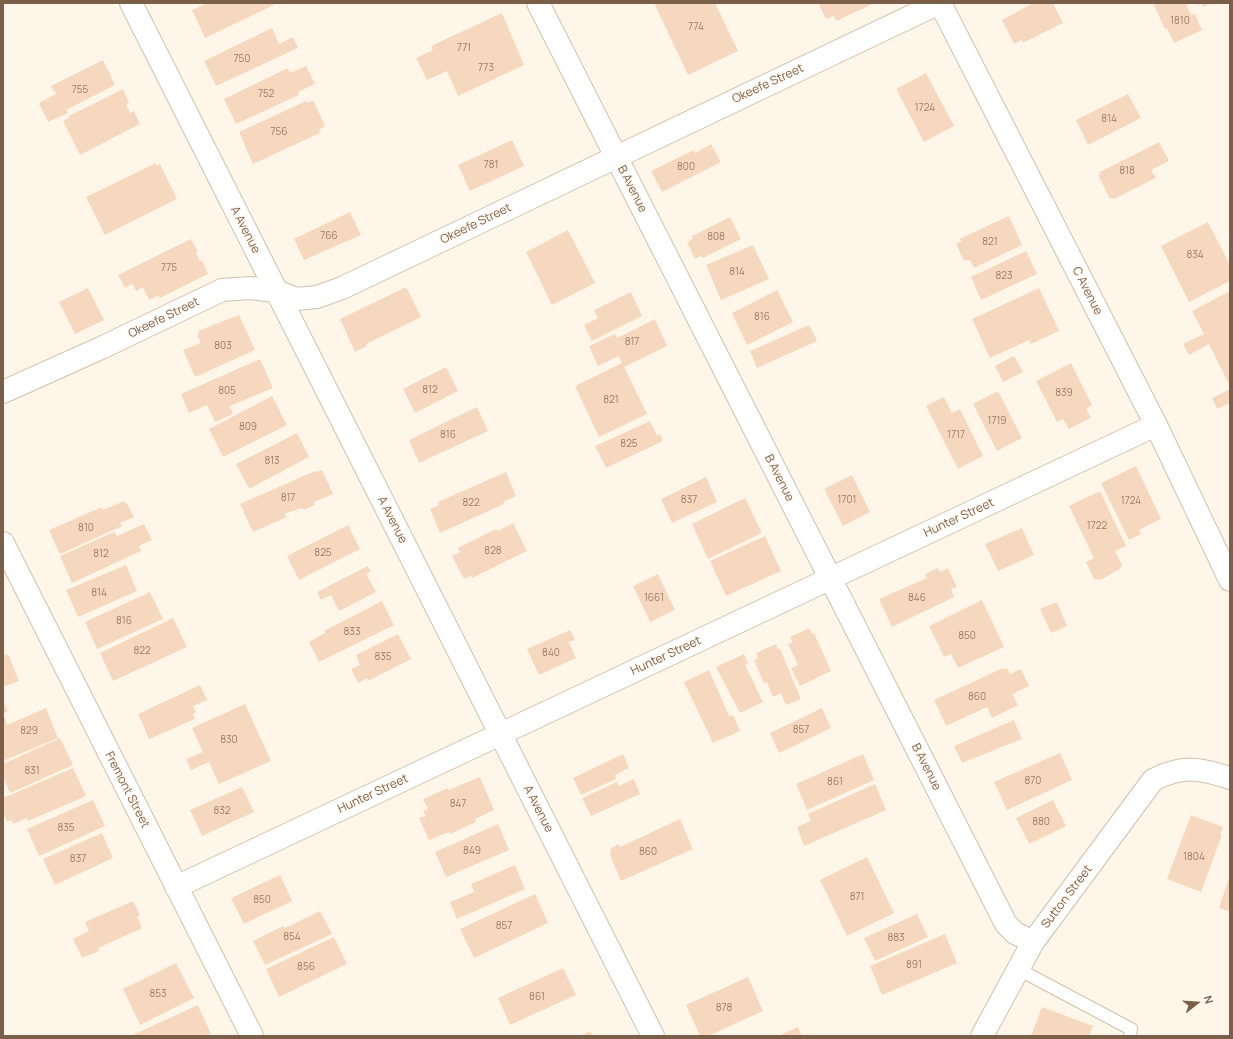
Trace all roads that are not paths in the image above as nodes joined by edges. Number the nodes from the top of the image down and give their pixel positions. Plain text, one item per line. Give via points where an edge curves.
1 (131, 3) edge
2 (538, 3) edge
3 (940, 3) edge
4 (616, 156) junction
5 (276, 291) junction
6 (3, 392) edge
7 (1156, 425) junction
8 (3, 543) edge
9 (830, 579) junction
10 (1230, 580) edge
11 (500, 734) junction
12 (1230, 778) edge
13 (176, 887) junction
14 (1033, 942) junction
15 (1018, 969) junction
16 (252, 1036) edge
17 (652, 1036) edge
18 (982, 1036) edge
19 (1130, 1036) edge

1 - 5 street, A Avenue
2 - 4 street, B Avenue
3 - 4 street, Okeefe Street
3 - 7 street, C Avenue
4 - 5 street, Okeefe Street via 342,288 317,297 296,299
4 - 9 street, B Avenue
5 - 6 street, Okeefe Street via 250,288 222,290
5 - 11 street, A Avenue
7 - 9 street, Hunter Street
7 - 10 street, C Avenue
8 - 13 street, Fremont Street
9 - 11 street, Hunter Street
9 - 14 street, B Avenue via 1006,924 1015,933
11 - 13 street, Hunter Street
11 - 17 street, A Avenue
12 - 14 street, Sutton Street via 1202,769 1169,772 1153,780
13 - 16 street, Fremont Street
14 - 15 street, Sutton Street
15 - 18 street, Sutton Street
15 - 19 lane via 1132,1029

